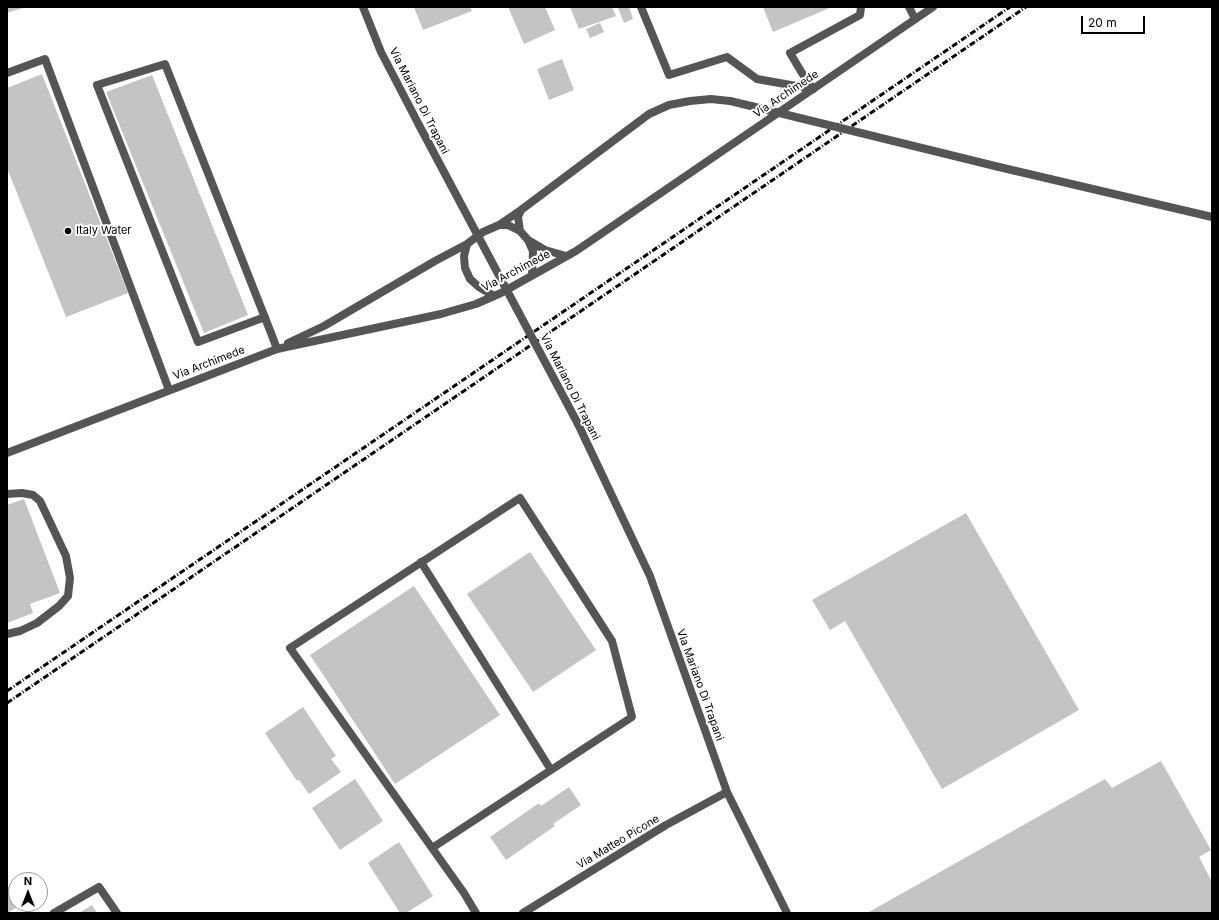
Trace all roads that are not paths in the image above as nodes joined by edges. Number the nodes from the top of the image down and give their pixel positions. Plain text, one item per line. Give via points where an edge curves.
1 (363, 7) edge
2 (641, 7) edge
3 (861, 7) edge
4 (909, 7) edge
5 (933, 7) edge
6 (915, 20) junction
7 (7, 73) edge
8 (814, 88) junction
9 (521, 210) junction
10 (1212, 217) edge
11 (499, 225) junction
12 (520, 230) junction
13 (528, 240) junction
14 (467, 244) junction
15 (566, 256) junction
16 (532, 276) junction
17 (494, 296) junction
18 (265, 317) junction
19 (277, 349) junction
20 (169, 390) junction
21 (7, 453) edge
22 (7, 494) edge
23 (421, 562) junction
24 (7, 634) edge
25 (552, 770) junction
26 (727, 792) junction
27 (432, 848) junction
28 (54, 913) edge
29 (117, 913) edge
30 (476, 913) edge
31 (523, 913) edge
32 (787, 913) edge

1 - 26 street, Via Mariano Di Trapani, bridge via 382,52 419,125 578,424 650,576
2 - 8 street via 669,75 726,57 757,79
3 - 8 street via 860,15 790,53
4 - 6 street
5 - 6 street, Via Archimede
6 - 8 street, Via Archimede
7 - 20 street via 45,60
8 - 15 street, Via Archimede
9 - 10 street, bridge via 649,114 670,105 711,100 730,101
9 - 11 street
9 - 12 street via 518,217
11 - 12 street via 508,225
11 - 14 street via 483,232
12 - 13 street
13 - 15 street via 545,250
13 - 16 street via 533,251
14 - 17 street via 464,262 470,279
14 - 19 street via 324,326
15 - 16 street, Via Archimede
16 - 17 street, Via Archimede
17 - 19 street, Via Archimede via 441,314
18 - 18 street via 165,64 97,85 198,342
18 - 19 street
19 - 20 street, Via Archimede
20 - 21 street, Via Archimede
22 - 24 street via 32,495 40,501 66,556 70,578 68,596 59,606 37,623
23 - 25 street
23 - 25 street via 520,498 612,641 632,717
23 - 27 street via 290,648
25 - 27 street
26 - 31 street, Via Matteo Picone via 652,833
26 - 32 street, Via Mariano Di Trapani
27 - 30 street
28 - 29 street via 99,887

